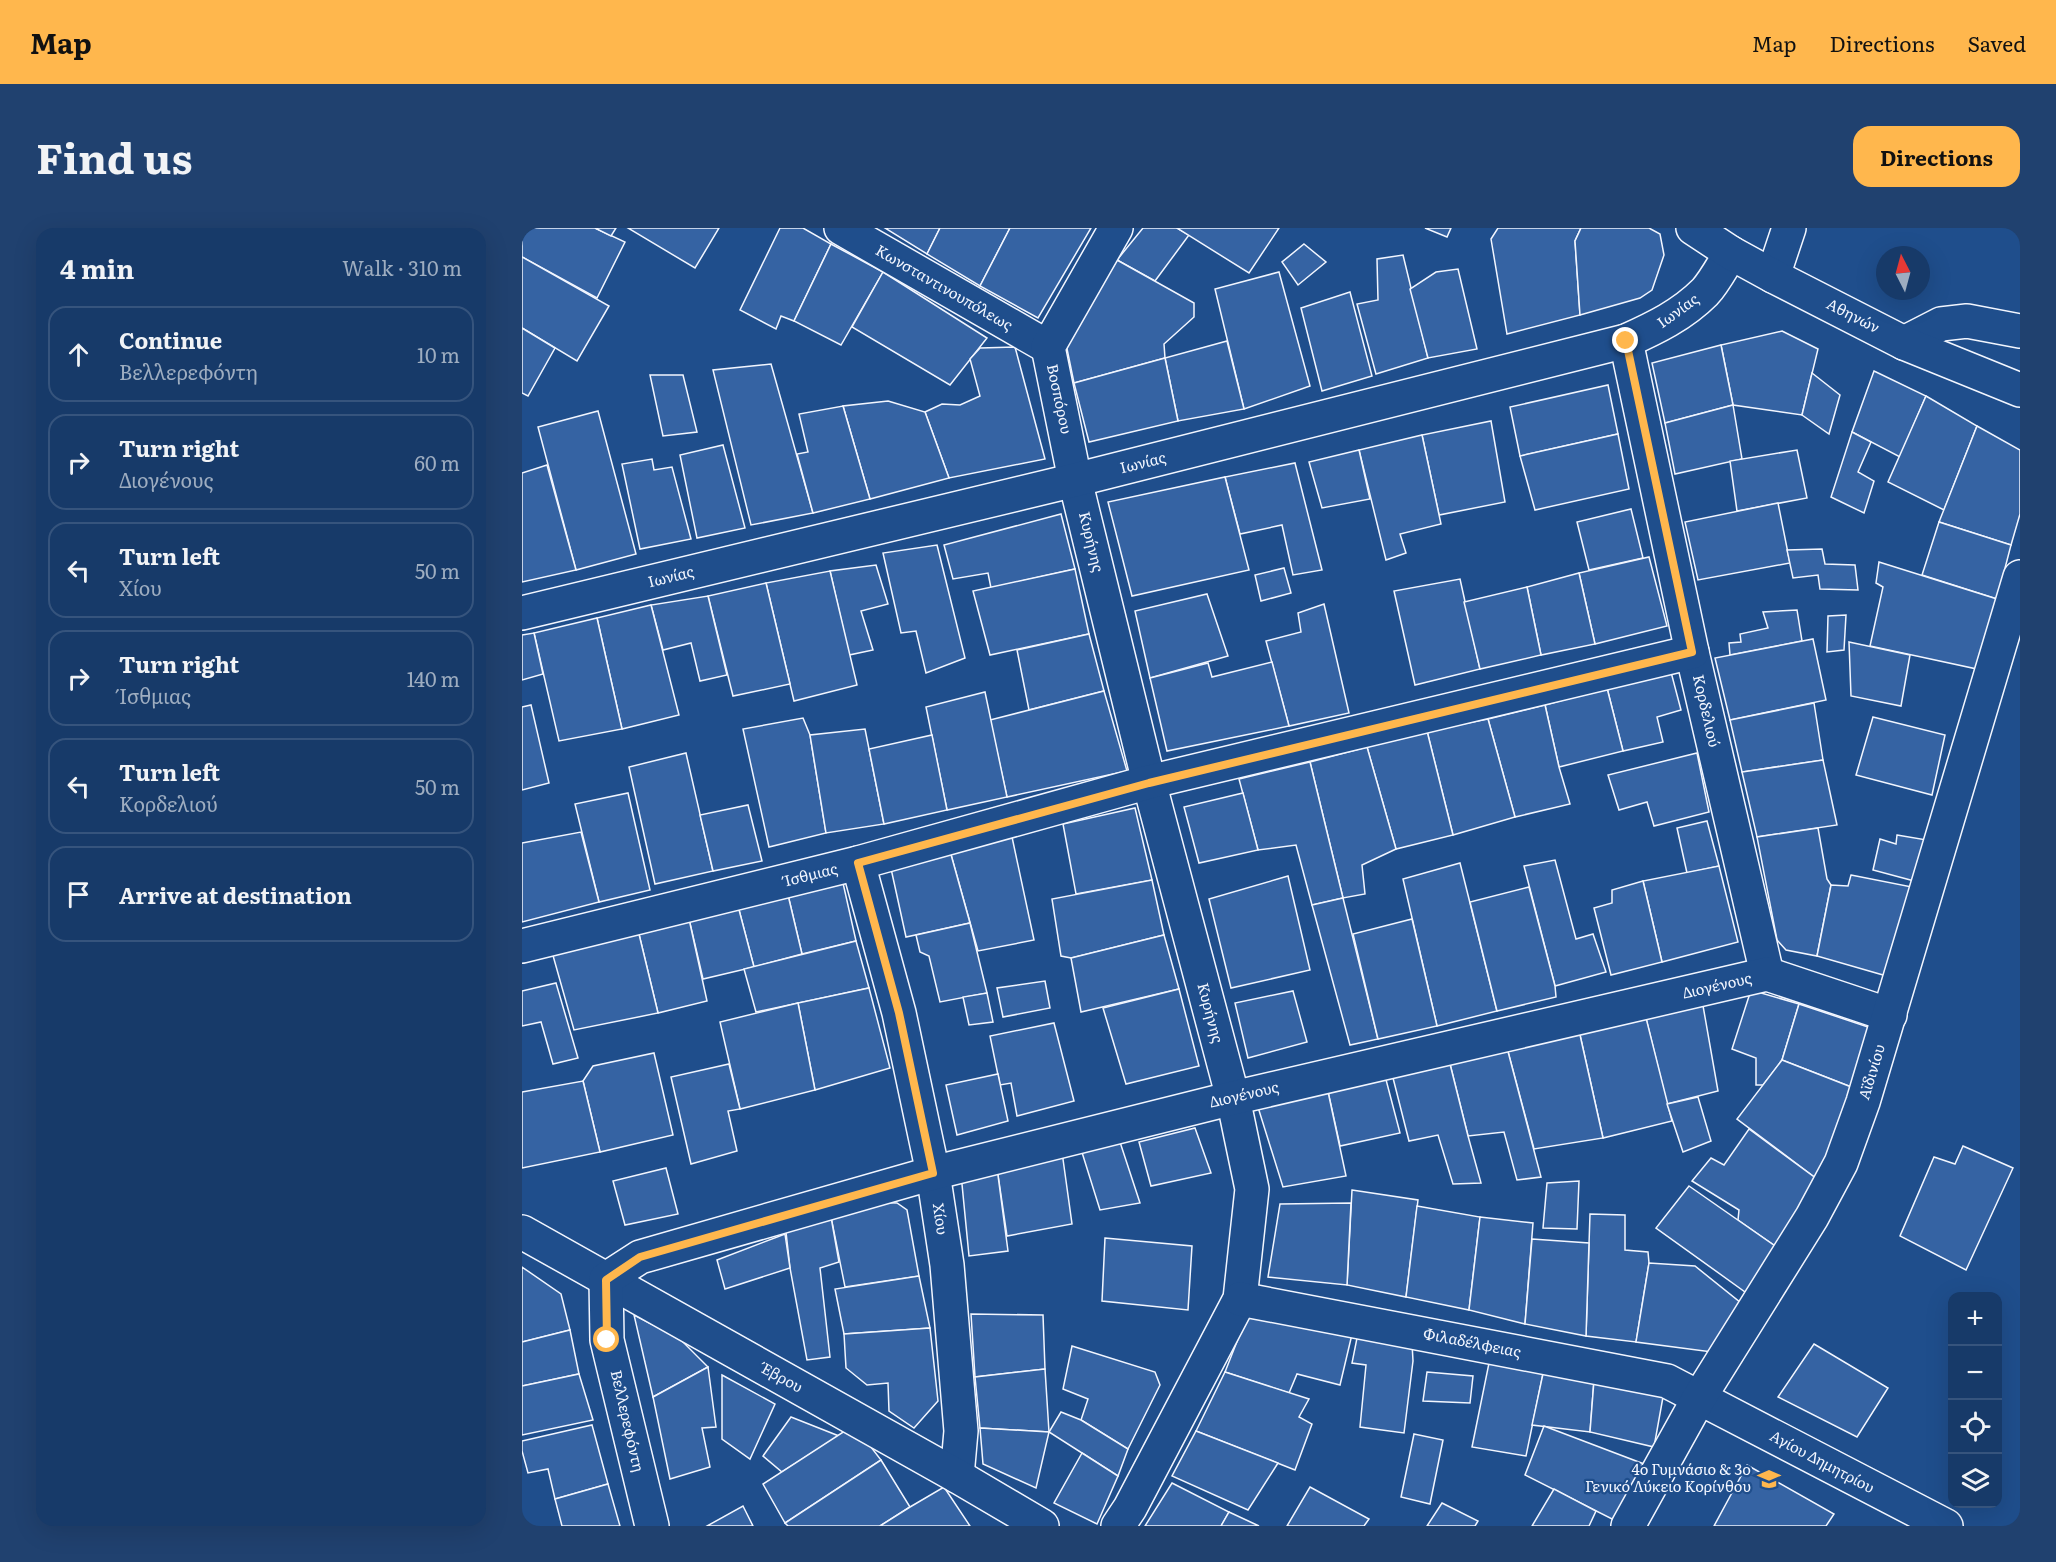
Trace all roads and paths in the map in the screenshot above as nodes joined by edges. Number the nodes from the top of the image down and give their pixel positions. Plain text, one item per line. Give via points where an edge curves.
1 (841, 228) edge
2 (1116, 228) edge
3 (1789, 228) edge
4 (1697, 229) edge
5 (1731, 253) junction
6 (1773, 276) junction
7 (2020, 331) edge
8 (1626, 341) junction
9 (1904, 343) junction
10 (1048, 347) junction
11 (2020, 390) edge
12 (1075, 480) junction
13 (2020, 577) edge
14 (522, 613) edge
15 (1692, 652) junction
16 (1149, 783) junction
17 (858, 863) junction
18 (522, 946) edge
19 (1767, 974) junction
20 (1890, 1015) junction
21 (1233, 1098) junction
22 (933, 1173) junction
23 (522, 1232) edge
24 (606, 1280) junction
25 (1240, 1299) junction
26 (1699, 1398) junction
27 (957, 1476) junction
28 (652, 1526) edge
29 (1042, 1526) edge
30 (1118, 1526) edge
31 (1628, 1526) edge
32 (1946, 1526) edge

1 - 10 street, Κωνσταντινουπόλεως
2 - 10 street, Βοσπόρου
3 - 6 street
4 - 5 street, Αθηνών
5 - 6 street, Αθηνών
5 - 8 street, Ιωνίας via 1689,307 1661,326
6 - 9 street, Αθηνών
7 - 9 street via 1966,321 1941,324
8 - 12 street, Ιωνίας
8 - 15 street, Κορδελιού
9 - 11 street, Αθηνών
10 - 12 street, Βοσπόρου
12 - 14 street, Ιωνίας
12 - 16 street, Κυρήνης
13 - 20 street, Αϊδινίου
15 - 16 street, Ίσθμιας
15 - 19 street, Κορδελιού
16 - 17 street, Ίσθμιας
16 - 21 street, Κυρήνης
17 - 18 street, Ίσθμιας
17 - 22 street, Χίου via 899,1013
19 - 20 street, Διογένους
19 - 21 street, Διογένους
20 - 26 street, Αϊδινίου via 1841,1163 1812,1217
21 - 22 street, Διογένους
21 - 25 street, Κυρήνης via 1252,1189
22 - 24 street, Διογένους via 640,1257
22 - 27 street, Χίου via 947,1265 961,1431
23 - 24 street, Έβρου
24 - 27 street, Έβρου
24 - 28 street, Βελλερεφόντη via 607,1340
25 - 26 street, Φιλαδέλφειας via 1667,1380
25 - 30 street, Κυρήνης
26 - 31 street, Αϊδινίου
26 - 32 street, Αγίου Δημητρίου
27 - 29 street, Έβρου

